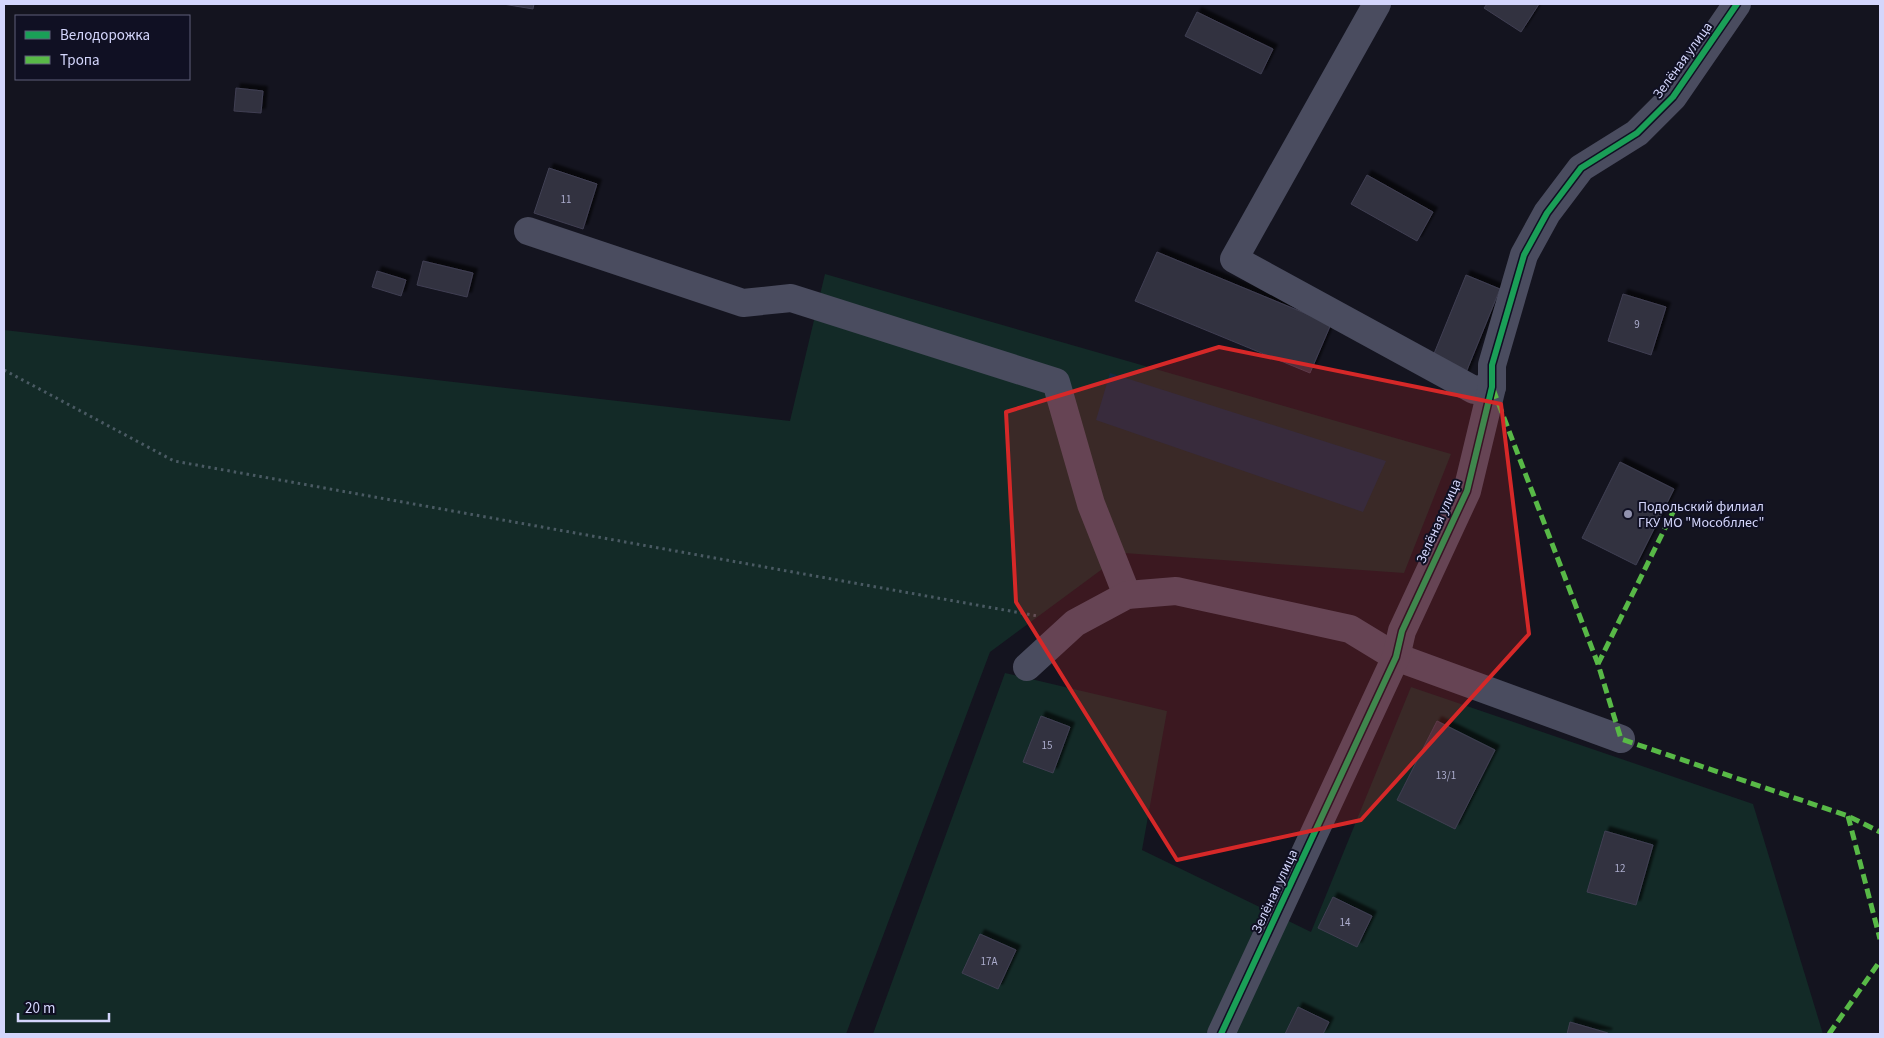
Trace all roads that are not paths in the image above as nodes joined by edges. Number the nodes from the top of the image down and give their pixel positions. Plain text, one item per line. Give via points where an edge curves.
1 (1377, 4) edge
2 (1737, 4) edge
3 (528, 231) dead end
4 (1492, 387) junction
5 (1127, 595) junction
6 (1396, 657) junction
7 (1027, 667) dead end
8 (1620, 739) dead end
9 (1221, 1034) edge

1 - 4 street via 1234,259 1474,390
2 - 4 street, Зелёная улица via 1673,98 1637,133 1581,168 1547,213 1524,255 1492,365
3 - 5 street via 742,303 790,298 1056,382 1091,504
4 - 6 street, Зелёная улица via 1467,491 1402,631
5 - 6 street via 1176,590 1350,629
5 - 7 street via 1075,623
6 - 8 street
6 - 9 street, Зелёная улица

